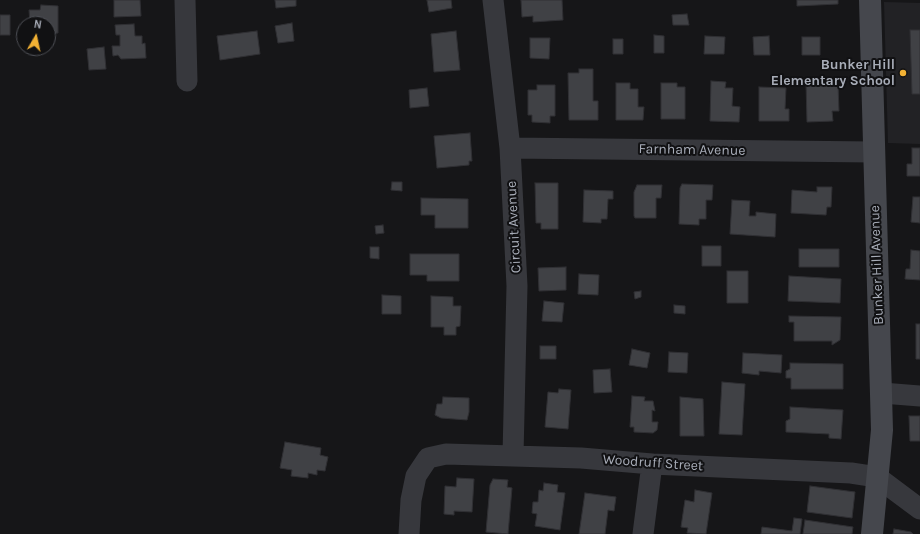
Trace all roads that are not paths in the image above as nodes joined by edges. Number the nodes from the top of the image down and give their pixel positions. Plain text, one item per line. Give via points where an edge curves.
1 (185, 0) edge
2 (493, 0) edge
3 (870, 0) edge
4 (187, 81) dead end
5 (510, 148) junction
6 (874, 152) junction
7 (882, 393) junction
8 (920, 396) edge
9 (512, 455) junction
10 (652, 464) junction
11 (878, 477) junction
12 (920, 508) edge
13 (410, 534) edge
14 (643, 534) edge
15 (872, 534) edge

1 - 4 street
2 - 5 street, Circuit Avenue
3 - 6 main road, Bunker Hill Avenue
5 - 6 street, Farnham Avenue
5 - 9 street, Circuit Avenue via 517,286
6 - 7 main road, Bunker Hill Avenue
7 - 8 street
7 - 11 main road, Bunker Hill Avenue
9 - 10 street, Woodruff Street
9 - 13 street, Woodruff Street via 446,454 428,458 416,476 411,500
10 - 11 street, Woodruff Street via 851,473
10 - 14 street
11 - 12 street
11 - 15 main road, Bunker Hill Avenue

